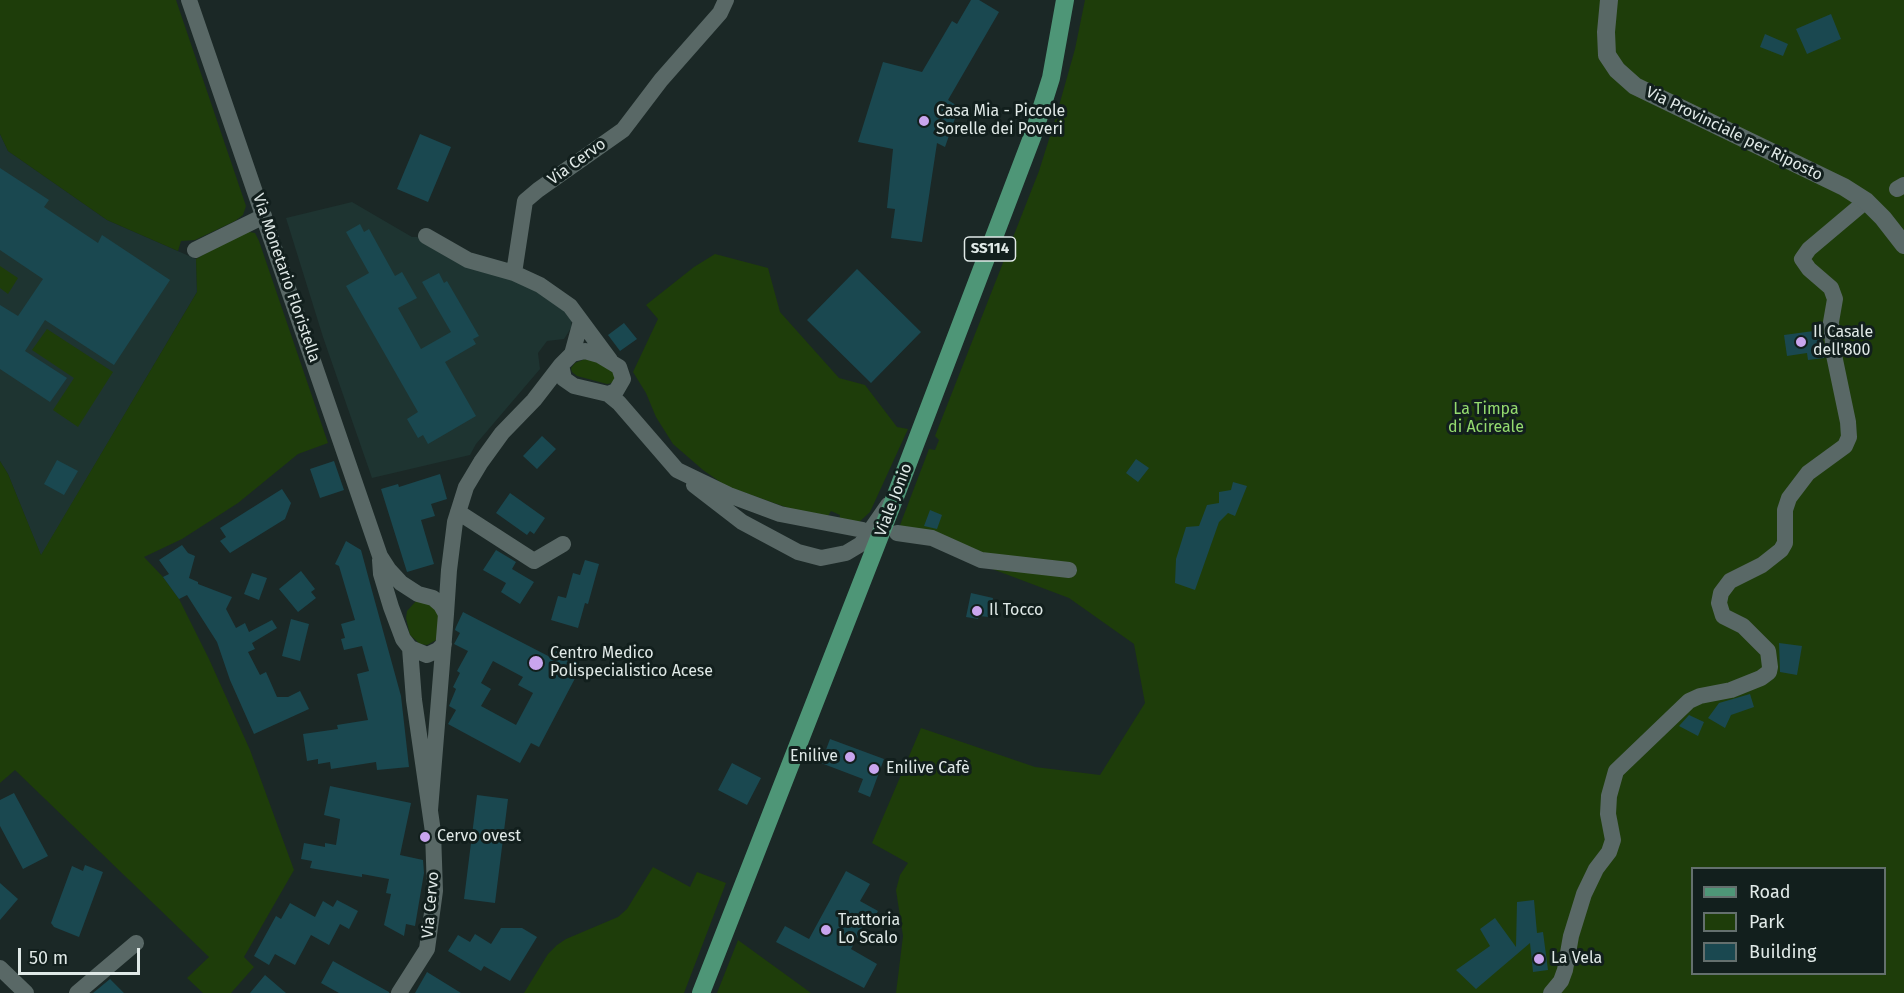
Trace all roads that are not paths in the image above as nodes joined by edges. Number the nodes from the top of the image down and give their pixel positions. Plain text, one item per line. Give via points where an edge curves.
1 (189, 0) edge
2 (726, 0) edge
3 (1065, 0) edge
4 (1610, 0) edge
5 (1866, 201) junction
6 (264, 216) junction
7 (426, 236) dead end
8 (1904, 245) edge
9 (195, 250) dead end
10 (514, 273) junction
11 (581, 321) junction
12 (567, 360) junction
13 (610, 360) junction
14 (623, 380) junction
15 (574, 386) junction
16 (608, 394) junction
17 (534, 400) junction
18 (640, 426) junction
19 (678, 470) junction
20 (897, 492) junction
21 (458, 512) junction
22 (863, 530) dead end
23 (897, 534) dead end
24 (563, 544) dead end
25 (380, 556) junction
26 (449, 570) junction
27 (1069, 570) dead end
28 (420, 594) junction
29 (447, 614) junction
30 (399, 627) junction
31 (444, 644) junction
32 (410, 648) junction
33 (430, 810) junction
34 (136, 943) dead end
35 (0, 968) edge
36 (26, 993) edge
37 (77, 993) edge
38 (399, 993) edge
39 (701, 993) edge
40 (1551, 993) edge

1 - 6 street, Via Monetario Floristella
2 - 10 street, Via Cervo via 720,13 623,130 525,201
3 - 20 main road, Viale Jonio / SS114 via 1051,78 1034,132
4 - 5 street, Via Provinciale per Riposto via 1607,55 1635,86
5 - 8 street, Via Provinciale per Riposto
5 - 40 street via 1802,259 1831,288 1835,299 1831,322 1834,355 1849,437 1845,446 1808,473 1789,498 1781,550 1730,581 1721,593 1723,615 1743,626 1768,651 1769,672 1731,690 1689,701 1616,771 1608,814 1613,840 1584,894 1565,970
6 - 9 street
6 - 25 street, Via Monetario Floristella
7 - 10 street via 468,260
10 - 11 street via 570,306
11 - 12 street
11 - 13 street
12 - 13 street via 585,351
12 - 15 street via 564,379
12 - 17 street
13 - 14 street via 619,367
14 - 16 street via 616,391
14 - 18 street
15 - 16 street
15 - 17 street via 556,389
16 - 18 street
17 - 21 street via 481,462 466,487
18 - 19 street
19 - 20 street via 742,522 798,552 821,558 846,553 861,544
19 - 22 street via 780,514
20 - 39 main road, Viale Jonio / SS114
21 - 24 street via 534,561
21 - 26 street
23 - 27 street via 932,538 981,560
25 - 28 street via 401,584
25 - 30 street via 381,574
26 - 28 street via 435,587
26 - 29 street
28 - 29 street via 433,598
28 - 30 street via 405,602
29 - 31 street
30 - 32 street
31 - 32 street via 427,655
31 - 33 street
32 - 33 street
33 - 38 street, Via Cervo via 435,891 427,949
34 - 37 street
35 - 36 street

